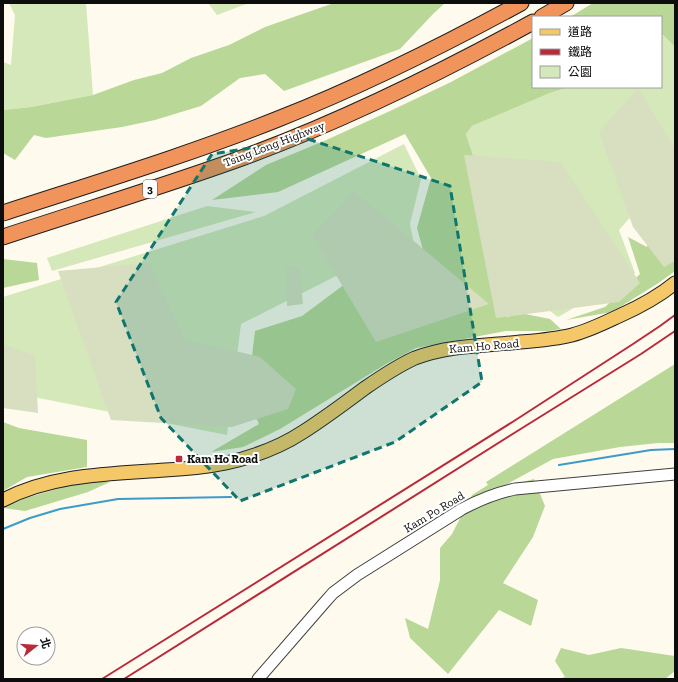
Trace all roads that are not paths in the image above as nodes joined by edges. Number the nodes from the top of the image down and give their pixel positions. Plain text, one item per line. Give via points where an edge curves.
1 (521, 3) edge
2 (566, 3) edge
3 (544, 16) edge
4 (532, 23) edge
5 (3, 213) edge
6 (3, 237) edge
7 (675, 283) edge
8 (675, 474) edge
9 (3, 500) edge
10 (258, 679) edge

1 - 5 highway, Tsing Long Highway / 3 via 415,59 279,119 182,155
2 - 3 highway
4 - 6 highway, Tsing Long Highway / 3 via 425,79 288,140 194,175
7 - 9 main road, Kam Ho Road via 640,306 584,332 535,341 456,347 414,359 379,378 298,435 247,458 193,468 77,477 30,488
8 - 10 street, Kam Po Road via 515,489 471,504 357,575 334,593

